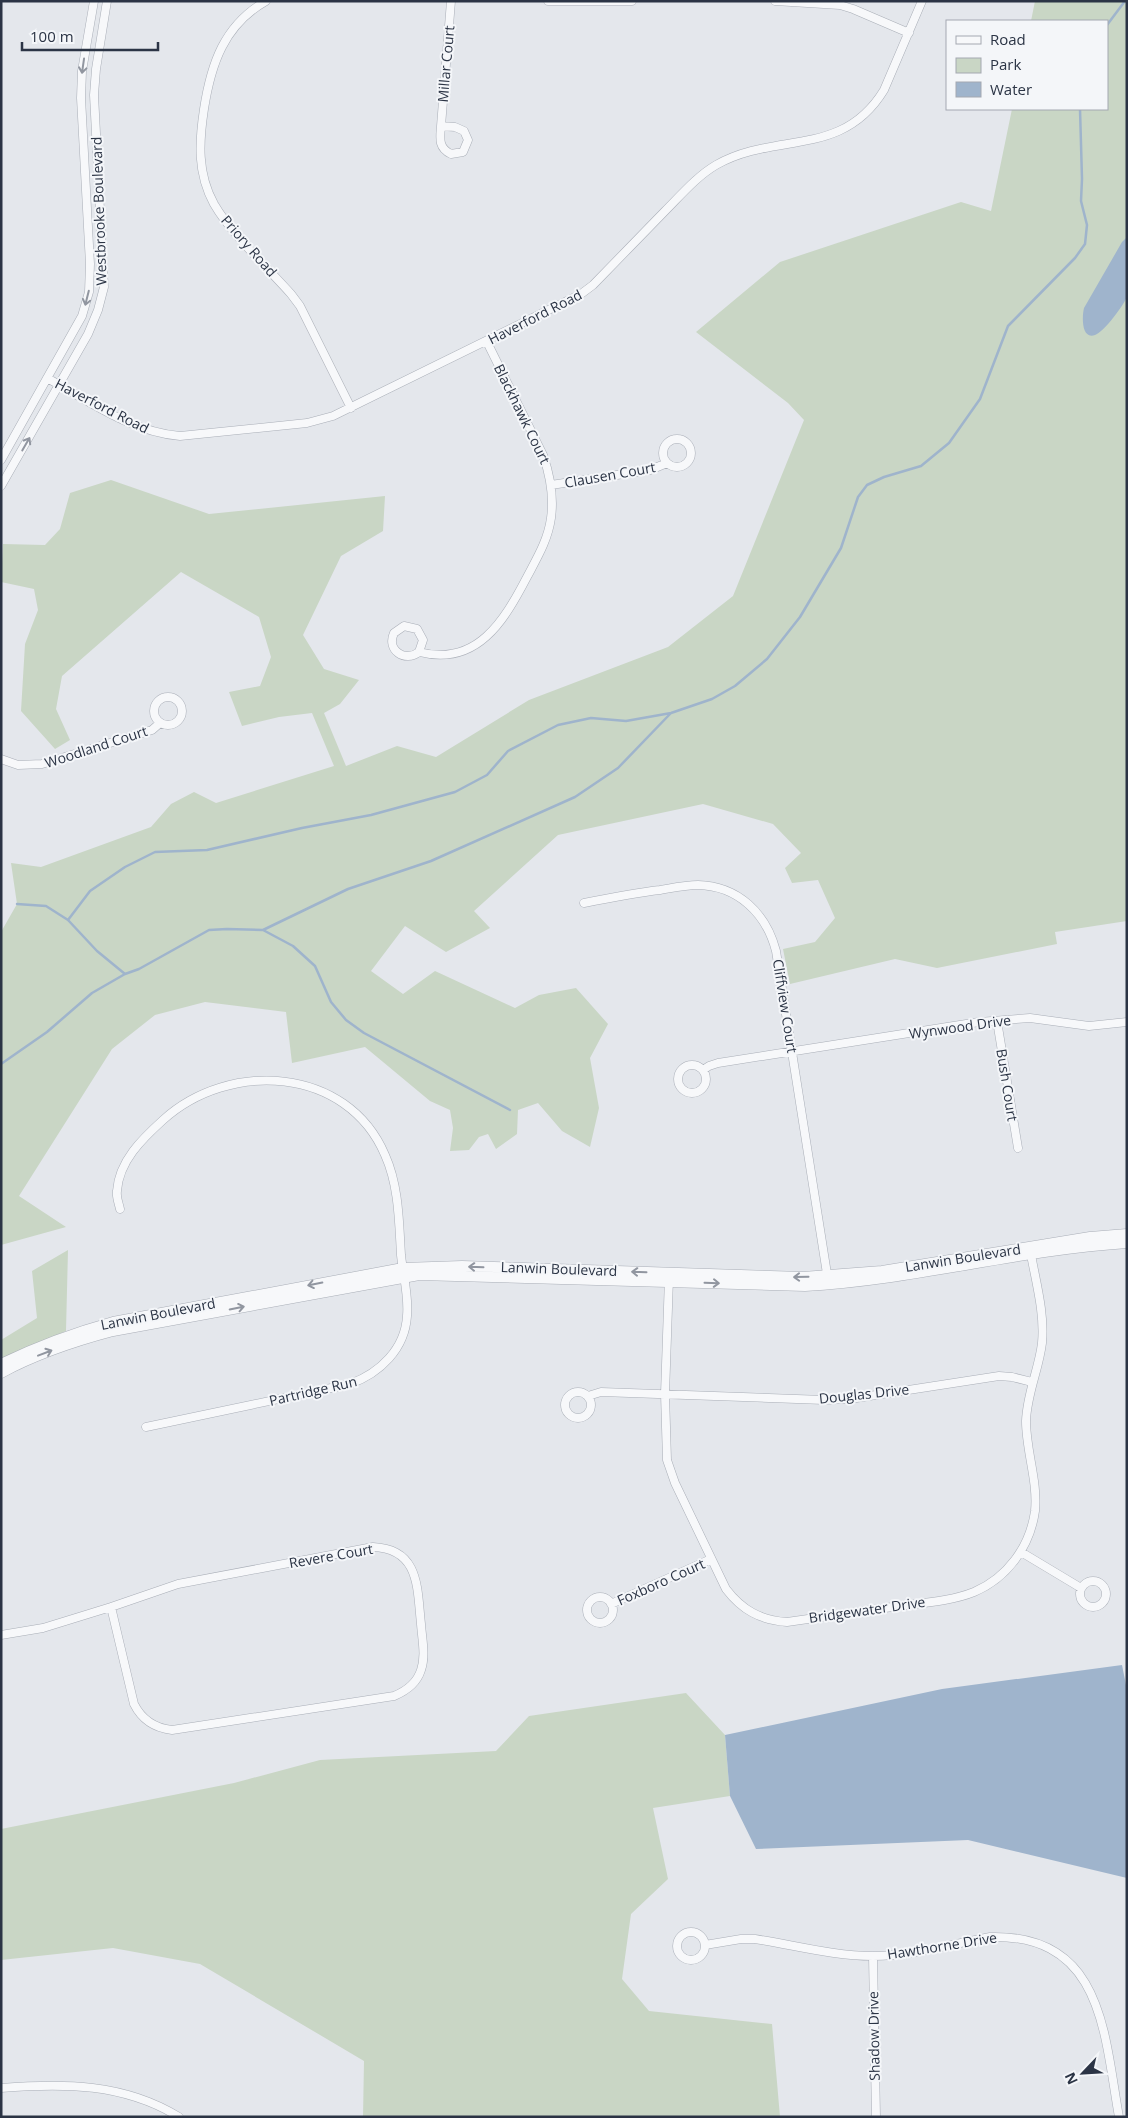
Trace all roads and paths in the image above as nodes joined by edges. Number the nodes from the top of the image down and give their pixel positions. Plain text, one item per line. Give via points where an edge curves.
1 (94, 1) edge
2 (107, 1) edge
3 (266, 1) edge
4 (451, 1) edge
5 (548, 1) edge
6 (632, 1) edge
7 (774, 1) edge
8 (922, 1) edge
9 (909, 33) junction
10 (441, 126) dead end
11 (487, 342) junction
12 (47, 378) junction
13 (59, 385) junction
14 (351, 408) junction
15 (1, 460) edge
16 (667, 463) dead end
17 (552, 485) junction
18 (1, 486) edge
19 (419, 652) junction
20 (160, 722) dead end
21 (1, 759) edge
22 (584, 903) dead end
23 (997, 1021) junction
24 (1127, 1022) edge
25 (793, 1051) junction
26 (703, 1070) dead end
27 (1018, 1148) dead end
28 (120, 1210) dead end
29 (1127, 1234) edge
30 (1127, 1243) edge
31 (1030, 1251) junction
32 (403, 1273) junction
33 (669, 1277) junction
34 (828, 1280) junction
35 (1, 1364) edge
36 (1, 1373) edge
37 (1032, 1382) junction
38 (665, 1394) junction
39 (588, 1396) dead end
40 (146, 1427) dead end
41 (1021, 1552) junction
42 (711, 1559) junction
43 (1081, 1588) dead end
44 (611, 1604) dead end
45 (111, 1607) junction
46 (1, 1634) edge
47 (705, 1945) dead end
48 (873, 1956) junction
49 (1, 2088) edge
50 (179, 2117) edge
51 (876, 2117) edge
52 (1120, 2117) edge

1 -> 12 street, Westbrooke Boulevard via 82,71 81,98 90,264 88,292 82,316
2 - 13 street, Westbrooke Boulevard via 94,95 104,287 88,334
3 - 14 street, Priory Road via 249,13 226,38 212,67 200,138 202,171 207,190 224,219 300,306
4 - 10 street, Millar Court
5 - 6 street
7 - 9 street via 840,5
8 - 9 street, Haverford Road
9 - 11 street, Haverford Road via 880,96 855,123 828,136 747,153 716,165 689,185 593,285
11 - 14 street, Haverford Road
11 - 17 street, Blackhawk Court via 543,455
12 - 13 street, Haverford Road
12 - 15 street, Westbrooke Boulevard
13 - 14 street, Haverford Road via 138,427 180,436 307,423
18 -> 13 street, Westbrooke Boulevard
16 - 17 street, Clausen Court via 650,470
17 - 19 street, Blackhawk Court via 551,518 544,546 500,624 476,644 462,650 434,655
19 - 19 street, Blackhawk Court via 423,640 417,629 404,626 394,633 392,642 396,652 407,657
20 - 21 street, Woodland Court via 152,730 42,764 18,765
22 - 25 street, Cliffview Court via 695,885 720,888 742,898 761,916 773,937
23 - 24 street, Wynwood Drive via 1030,1018 1089,1026
23 - 25 street, Wynwood Drive
23 - 27 street, Bush Court
25 - 26 street, Wynwood Drive via 718,1063
25 - 34 street, Cliffview Court
28 - 32 street, Partridge Run via 116,1192 121,1172 145,1137 171,1113 198,1096 221,1087 257,1080 291,1082 340,1101 366,1124 376,1138 395,1185
29 - 31 street, Lanwin Boulevard
30 - 31 street, Lanwin Boulevard
31 - 34 street, Lanwin Boulevard
31 - 37 street, Bridgewater Drive via 1042,1326 1039,1359
32 - 33 street, Lanwin Boulevard via 462,1266
32 -> 35 street, Lanwin Boulevard via 112,1322 36,1347
36 -> 32 street, Lanwin Boulevard via 53,1350 113,1331
32 - 40 street, Partridge Run via 407,1315 401,1339 385,1363 362,1380
33 - 34 street, Lanwin Boulevard via 803,1277
33 - 38 street, Bridgewater Drive
37 - 38 street, Douglas Drive via 998,1376 824,1400
37 - 41 street, Bridgewater Drive via 1026,1420 1035,1509
38 - 39 street, Douglas Drive via 601,1392
38 - 42 street, Bridgewater Drive via 666,1445 671,1474
41 - 42 street, Bridgewater Drive via 1000,1576 957,1597 787,1622 765,1619 743,1608 726,1589
41 - 43 street
42 - 44 street, Foxboro Court
45 - 45 street, Revere Court via 178,1584 373,1546 382,1547 401,1555 414,1572 424,1662 417,1679 394,1696 177,1730 162,1729 145,1720 134,1704
45 - 46 street, Revere Court via 43,1628
47 - 48 street, Hawthorne Drive via 755,1939
48 - 51 street, Shadow Drive
48 - 52 street, Hawthorne Drive via 1006,1936 1034,1942 1061,1956 1084,1979 1098,2007
49 - 50 street via 36,2084 90,2087 127,2095

